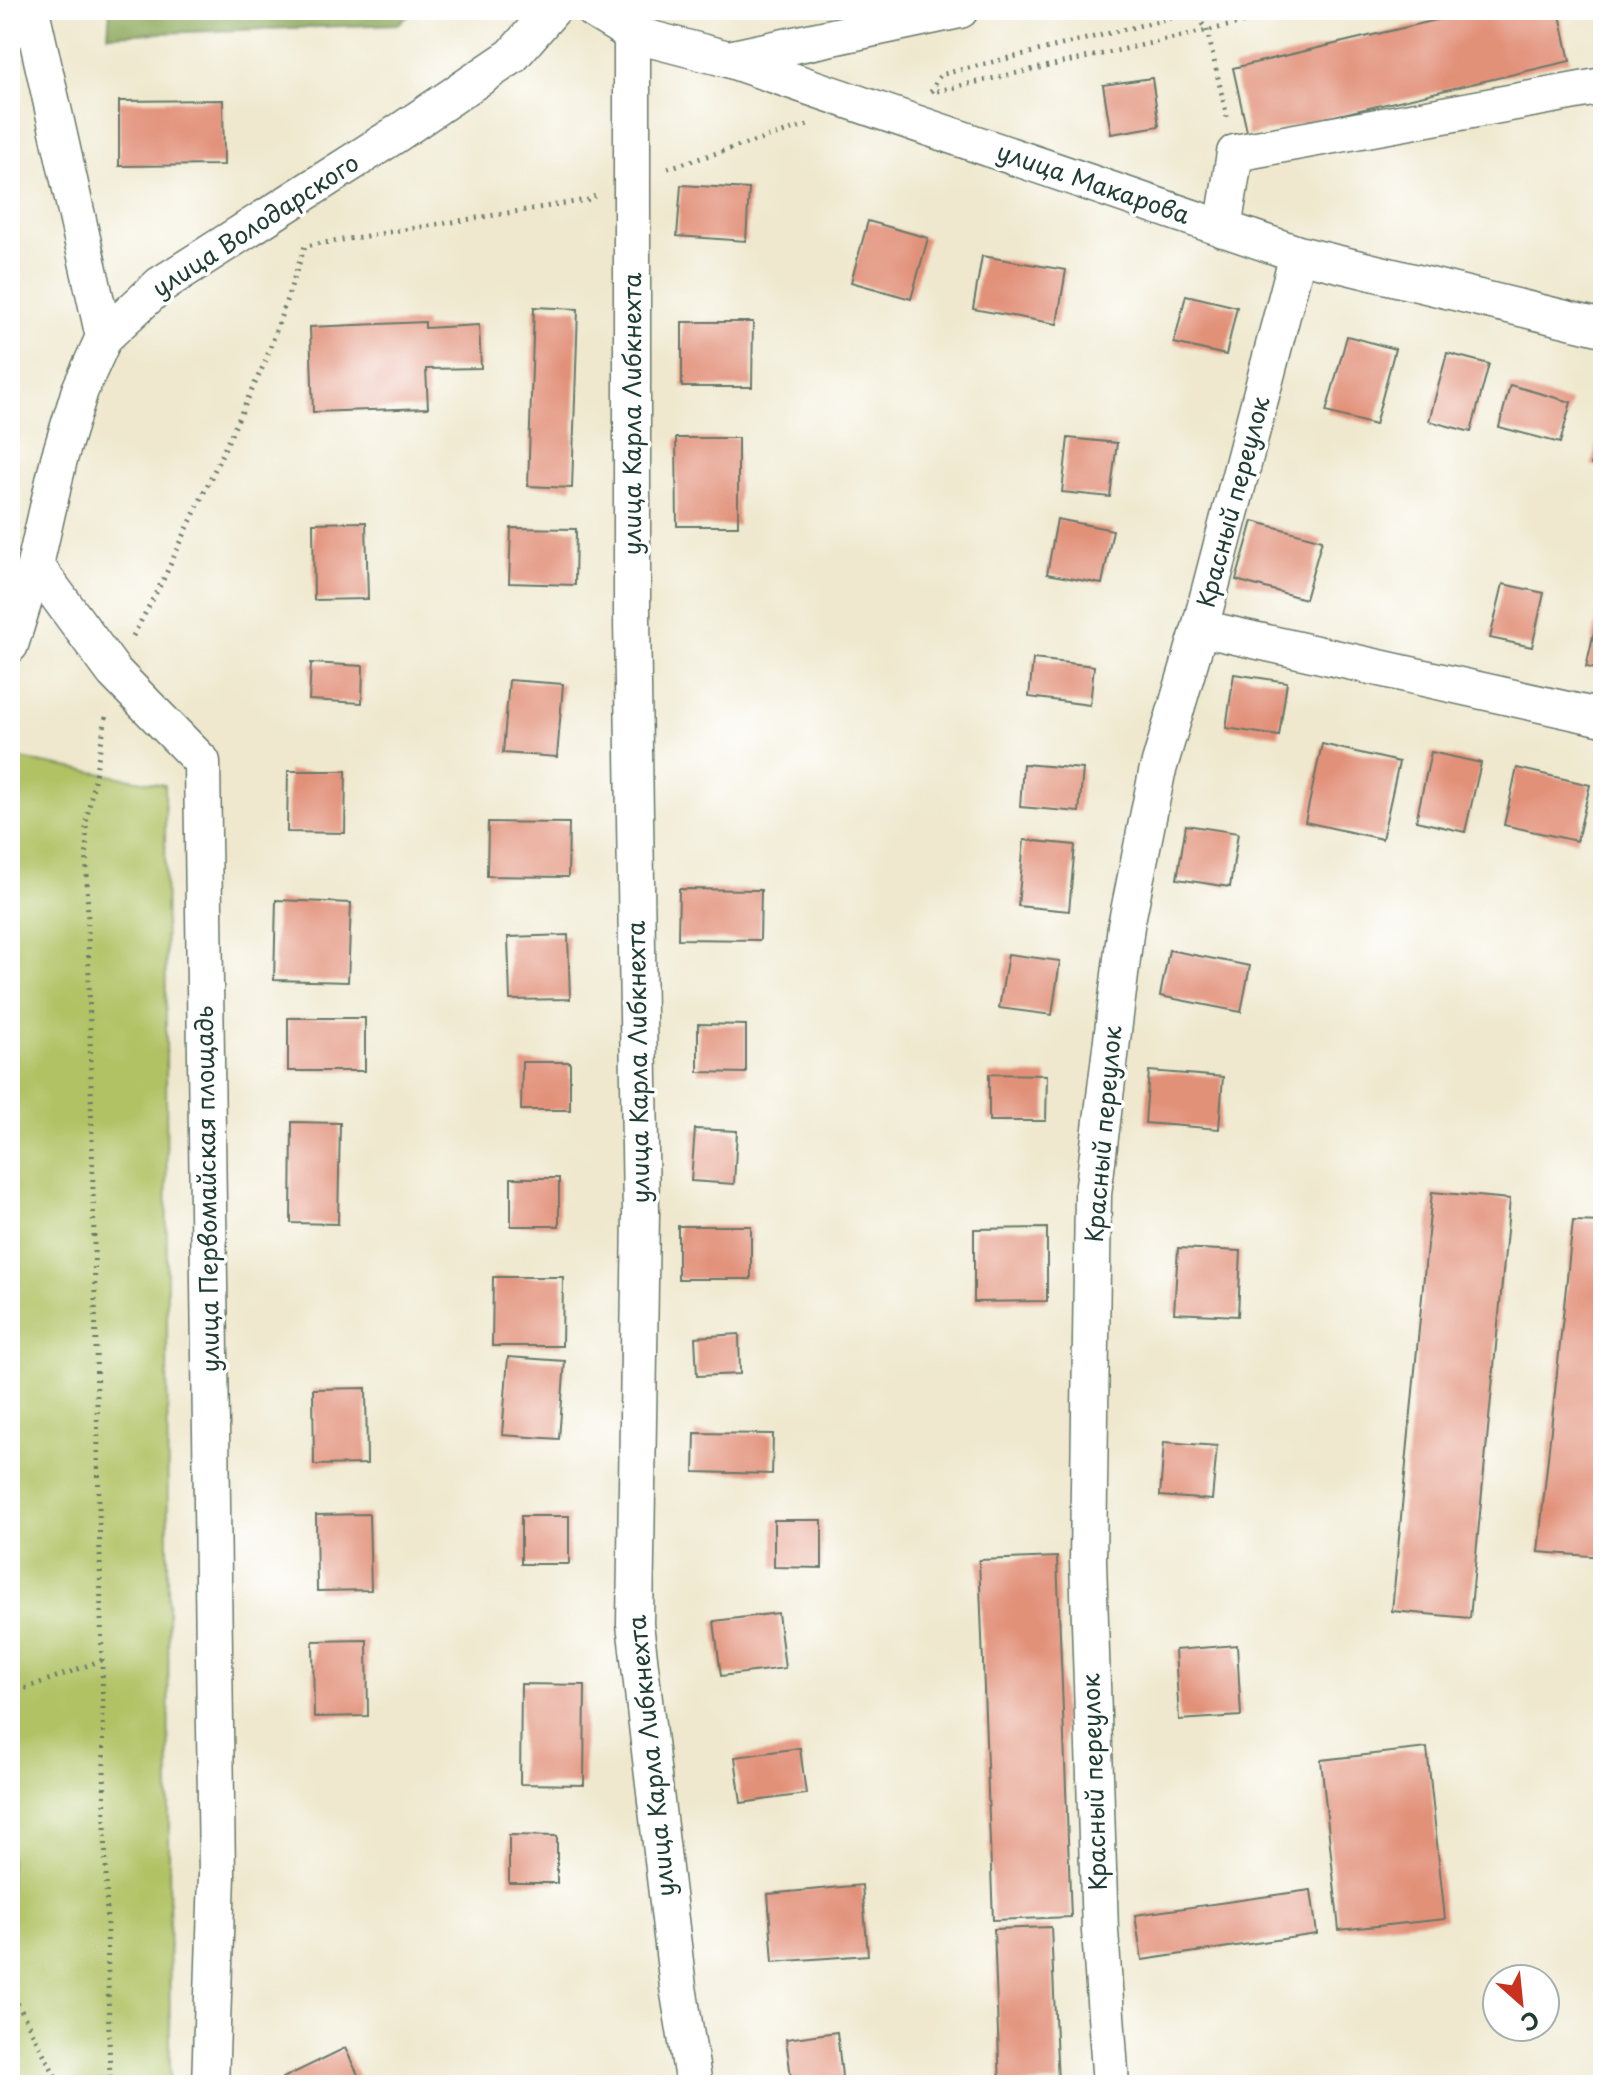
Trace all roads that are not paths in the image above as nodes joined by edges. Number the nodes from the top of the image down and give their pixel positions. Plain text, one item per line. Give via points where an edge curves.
1 (552, 10) edge
2 (593, 10) edge
3 (960, 10) edge
4 (25, 20) edge
5 (632, 34) junction
6 (728, 59) junction
7 (1603, 86) edge
8 (1223, 229) junction
9 (1298, 254) junction
10 (1603, 328) edge
11 (104, 337) junction
12 (35, 565) junction
13 (1200, 628) junction
14 (10, 645) edge
15 (1603, 718) edge
16 (210, 2085) edge
17 (694, 2085) edge
18 (1111, 2085) edge

1 - 11 street, улица Володарского via 512,56 160,285
2 - 5 street, улица Макарова
3 - 6 street
4 - 11 street
5 - 6 street, улица Макарова
5 - 17 street, улица Карла Либкнехта via 632,618 641,1213 635,1624
6 - 8 street, улица Макарова
7 - 8 street via 1235,153
8 - 9 street, улица Макарова
9 - 10 street, улица Макарова
9 - 13 street, Красный переулок
11 - 12 street, улица Володарского via 80,390 59,459
12 - 14 street, улица Володарского
12 - 16 street, улица Первомайская площадь via 114,672 202,762 217,1875
13 - 15 street
13 - 18 street, Красный переулок via 1157,773 1126,926 1093,1194 1088,1561 1100,1931

